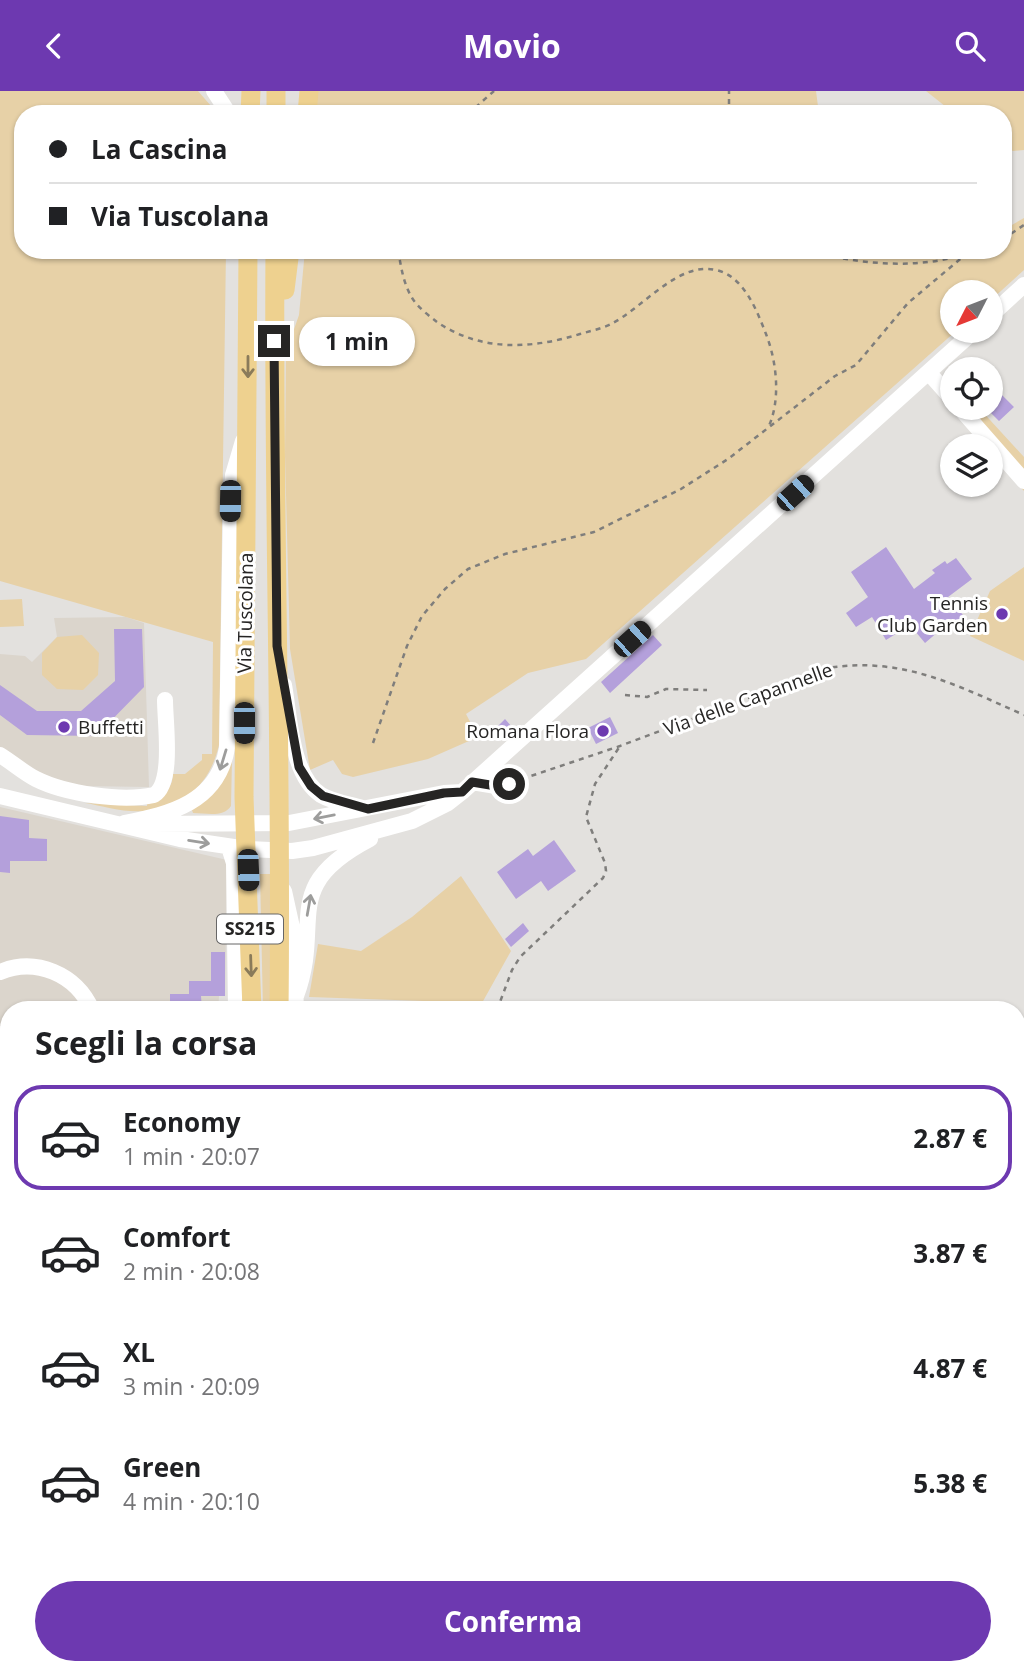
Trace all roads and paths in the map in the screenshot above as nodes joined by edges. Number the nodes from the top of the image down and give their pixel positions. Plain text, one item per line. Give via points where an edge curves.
1 (494, 91) edge
2 (478, 105) edge
3 (248, 259) edge
4 (275, 259) edge
5 (289, 259) edge
6 (400, 259) edge
7 (845, 259) edge
8 (937, 259) edge
9 (960, 259) edge
10 (1024, 285) edge
11 (1003, 304) edge
12 (961, 343) edge
13 (274, 364) junction
14 (929, 373) junction
15 (940, 385) edge
16 (971, 420) edge
17 (248, 425) junction
18 (766, 431) junction
19 (1024, 481) edge
20 (277, 646) junction
21 (707, 690) dead end
22 (625, 695) dead end
23 (165, 700) dead end
24 (1024, 715) edge
25 (373, 743) dead end
26 (620, 746) junction
27 (0, 755) edge
28 (509, 784) joint
29 (467, 787) junction
30 (0, 796) edge
31 (368, 809) junction
32 (412, 821) junction
33 (122, 823) junction
34 (280, 824) junction
35 (246, 825) junction
36 (238, 848) junction
37 (280, 851) junction
38 (281, 881) junction
39 (0, 972) edge
40 (86, 1001) edge
41 (236, 1001) edge
42 (251, 1001) edge
43 (279, 1001) edge
44 (296, 1001) edge
45 (296, 1001) edge
46 (500, 1001) edge

1 - 2 path
3 -> 17 main road, Via Tuscolana / SS215
4 - 13 main road, Via Tuscolana / SS215
5 - 13 main road
6 - 18 path via 412,299 430,317 453,333 521,347 552,343 610,324 687,270 715,269 729,275 742,287 770,344 776,412
7 - 8 path via 863,263
9 - 18 path via 908,303 856,365 835,376
10 - 11 street
12 - 14 street
13 - 20 main road, Via Tuscolana / SS215
14 - 15 street
14 - 29 street
16 - 19 street
17 -> 33 street, Via Tuscolana via 232,485 224,762 214,782 188,805
17 - 35 main road, Via Tuscolana / SS215
18 - 25 path via 681,489 606,526 468,569 422,616
20 - 31 street via 296,757 303,773 323,796
20 - 34 main road, Via Tuscolana / SS215
21 - 22 path
23 - 27 street via 166,771 163,787 154,795 97,795 57,788
24 - 26 path, Via delle Capannelle via 912,670 853,664 828,668
26 - 28 path, Via delle Capannelle
26 - 46 path via 595,784 587,809 589,829 605,863 603,879 520,957
28 - 29 street
29 - 31 street
29 - 32 street via 448,803
30 - 33 street
31 -> 34 street
32 - 37 street via 313,848
44 -> 32 street via 305,963 309,900 318,879 354,849
33 - 35 street
33 -> 36 street
34 - 35 street
34 - 37 main road, Via Tuscolana / SS215
35 - 36 main road, Via Tuscolana / SS215
36 - 37 street
36 - 41 street via 234,869
36 -> 42 main road, Via Tuscolana / SS215
37 - 38 main road, Via Tuscolana / SS215
38 - 43 main road, Via Tuscolana / SS215
38 - 45 street, Via Tuscolana via 292,925
39 - 40 street via 30,966 54,971 74,984

